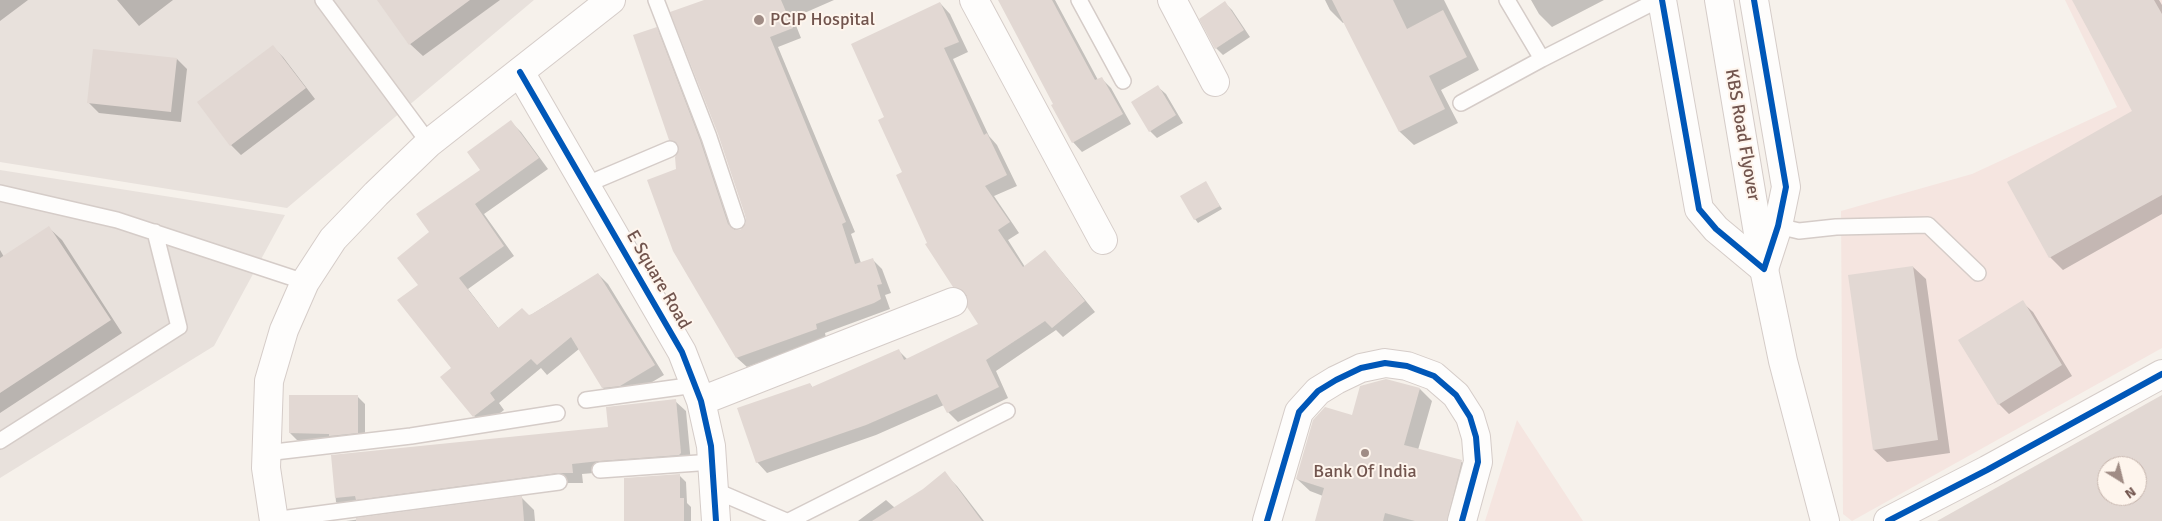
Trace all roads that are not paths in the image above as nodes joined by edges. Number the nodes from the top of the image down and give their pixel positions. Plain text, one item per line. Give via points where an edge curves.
1 (323, 0) edge
2 (611, 0) edge
3 (656, 0) edge
4 (974, 0) edge
5 (1079, 0) edge
6 (1172, 0) edge
7 (1506, 0) edge
8 (1660, 0) edge
9 (1718, 0) edge
10 (1754, 0) edge
11 (1542, 59) junction
12 (520, 72) junction
13 (1123, 81) dead end
14 (1215, 82) dead end
15 (1461, 103) dead end
16 (429, 143) junction
17 (670, 149) dead end
18 (585, 185) junction
19 (0, 193) edge
20 (737, 220) dead end
21 (1778, 226) junction
22 (155, 232) junction
23 (1103, 240) dead end
24 (1764, 269) junction
25 (1978, 273) dead end
26 (305, 282) junction
27 (953, 302) dead end
28 (2162, 374) edge
29 (698, 393) junction
30 (586, 400) dead end
31 (1007, 410) dead end
32 (557, 413) dead end
33 (0, 441) edge
34 (266, 453) junction
35 (712, 462) junction
36 (600, 470) dead end
37 (559, 482) dead end
38 (714, 490) junction
39 (273, 521) edge
40 (716, 521) edge
41 (788, 521) edge
42 (1267, 521) edge
43 (1462, 521) edge
44 (1825, 521) edge
45 (1888, 521) edge

1 - 16 lane
2 - 12 street
3 - 20 lane
4 - 23 street
5 - 13 lane
6 - 14 street
7 - 11 lane
8 - 11 lane
8 - 24 street via 1699,209
9 - 24 street, KBS Road Flyover
10 - 21 street via 1786,187
11 - 15 lane
12 - 16 street
12 - 18 street, E Square Road
16 - 26 street via 333,239
17 - 18 lane
18 - 29 street, E Square Road via 682,352
19 - 22 lane
21 - 24 street
21 - 25 lane via 1800,230 1928,225
22 - 26 lane
22 - 33 lane via 179,327
24 - 44 street, KBS Road Flyover via 1783,361
26 - 34 street via 284,330 269,381
27 - 29 street
28 - 45 street
29 - 30 lane
29 - 35 street, E Square Road
31 - 41 lane
32 - 34 lane via 411,436
34 - 39 street
35 - 36 lane
35 - 38 street, E Square Road
37 - 39 lane
38 - 40 street, E Square Road
38 - 41 lane
42 - 43 street via 1299,412 1318,391 1336,380 1361,368 1385,363 1407,366 1434,376 1456,395 1470,417 1478,462

